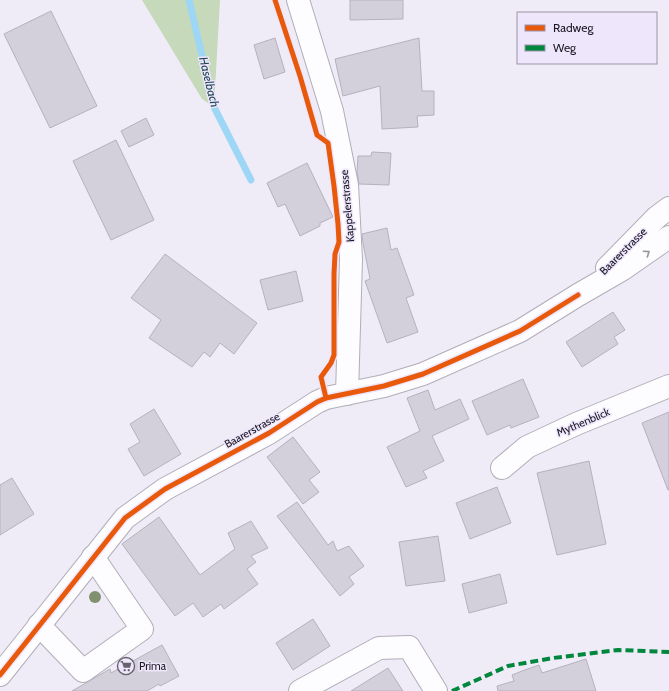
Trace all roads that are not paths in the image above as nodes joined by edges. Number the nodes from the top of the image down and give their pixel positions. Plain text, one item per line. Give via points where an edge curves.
1 (298, 0) edge
2 (669, 208) edge
3 (669, 238) edge
4 (578, 295) junction
5 (669, 386) edge
6 (347, 394) junction
7 (502, 468) dead end
8 (93, 557) junction
9 (39, 625) junction
10 (0, 675) edge
11 (300, 691) edge
12 (436, 691) edge

1 - 6 street, Kappelerstrasse via 332,111 347,185 351,259
2 - 4 street, Baarerstrasse
4 -> 3 street, Baarerstrasse
4 - 6 street, Baarerstrasse via 520,331 423,374
5 - 7 street, Mythenblick via 527,447
6 - 8 street, Baarerstrasse via 316,402 269,433 164,489 125,518
8 - 9 street, Baarerstrasse
8 - 9 street via 142,629 83,671
9 - 10 street, Baarerstrasse
11 - 12 street via 379,648 409,646

